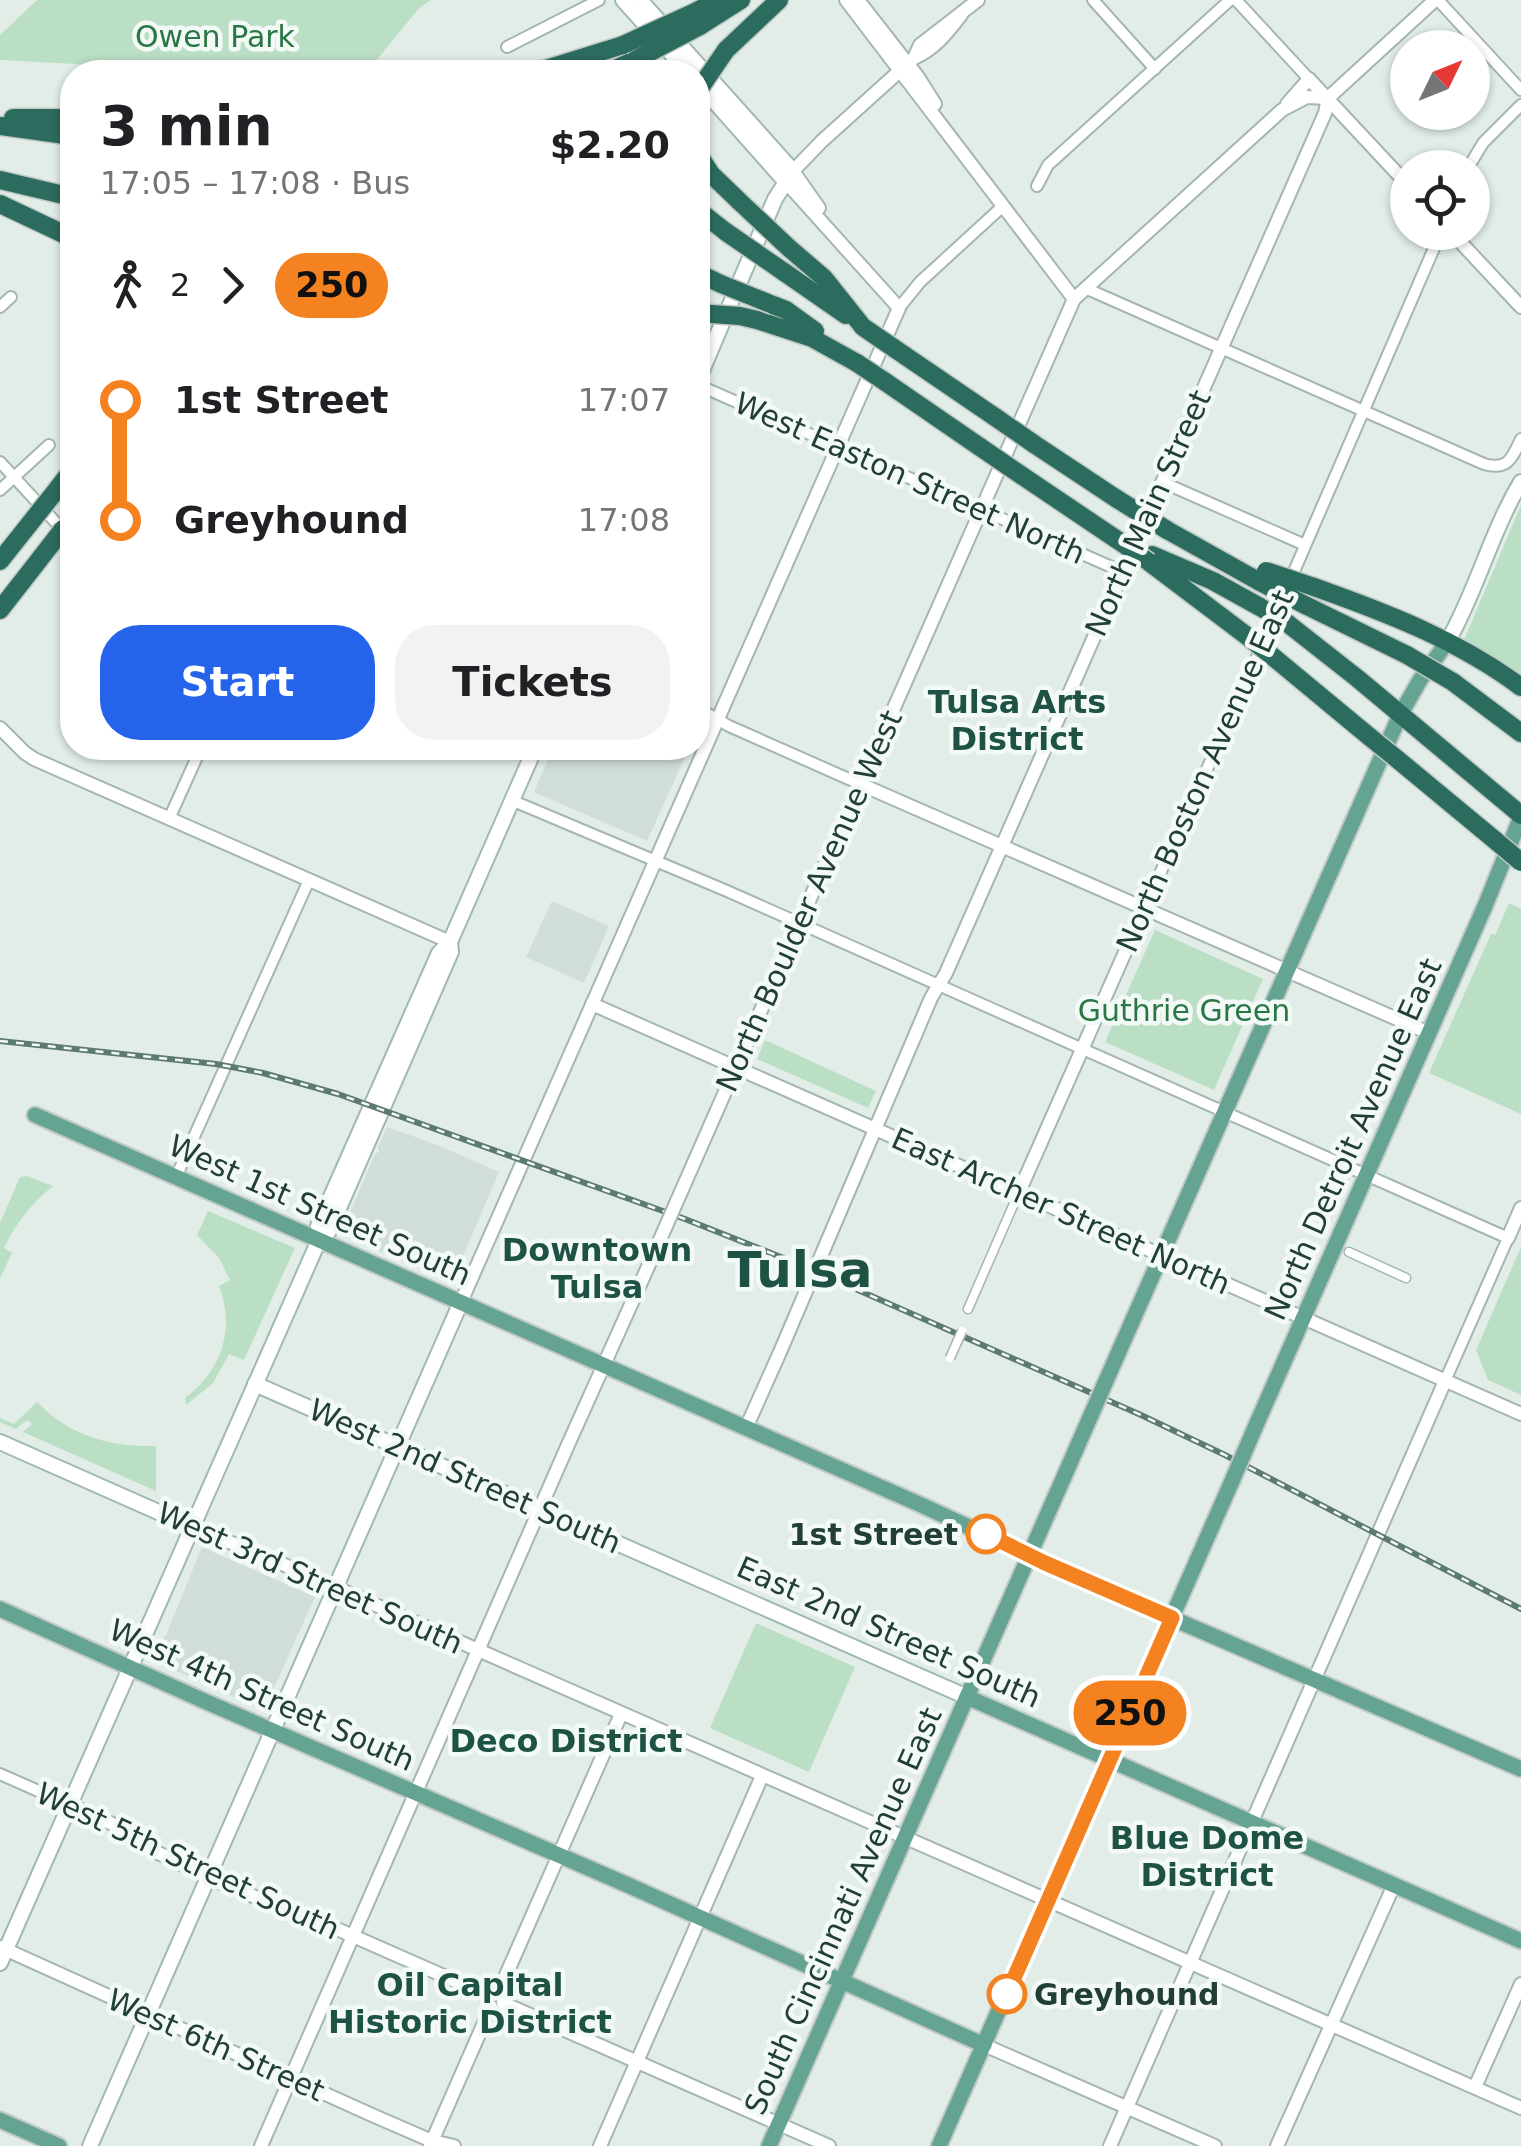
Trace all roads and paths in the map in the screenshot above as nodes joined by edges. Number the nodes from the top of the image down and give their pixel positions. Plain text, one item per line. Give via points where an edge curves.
1 (599, 0) edge
2 (623, 0) edge
3 (640, 0) edge
4 (718, 0) edge
5 (741, 0) edge
6 (780, 0) edge
7 (846, 0) edge
8 (858, 0) edge
9 (978, 0) edge
10 (1093, 0) edge
11 (1233, 0) edge
12 (1437, 0) edge
13 (697, 20) junction
14 (507, 47) dead end
15 (726, 50) junction
16 (629, 52) junction
17 (592, 60) edge
18 (621, 60) edge
19 (677, 60) edge
20 (691, 60) edge
21 (908, 64) junction
22 (710, 68) edge
23 (1155, 69) junction
24 (710, 74) edge
25 (1309, 79) junction
26 (710, 83) edge
27 (1521, 90) edge
28 (710, 94) edge
29 (1328, 98) junction
30 (1521, 105) edge
31 (1282, 110) junction
32 (0, 118) edge
33 (60, 118) edge
34 (0, 126) edge
35 (60, 134) edge
36 (1477, 150) edge
37 (1390, 165) edge
38 (710, 172) edge
39 (789, 176) junction
40 (0, 180) edge
41 (1036, 186) dead end
42 (60, 194) edge
43 (0, 204) edge
44 (1003, 206) junction
45 (710, 219) edge
46 (710, 226) edge
47 (60, 232) edge
48 (726, 232) junction
49 (1433, 250) edge
50 (1468, 250) edge
51 (710, 280) edge
52 (1084, 288) junction
53 (11, 297) dead end
54 (1074, 299) junction
55 (0, 307) edge
56 (1521, 307) edge
57 (899, 308) junction
58 (710, 314) edge
59 (863, 327) junction
60 (1221, 346) junction
61 (710, 353) edge
62 (857, 363) junction
63 (710, 387) edge
64 (1364, 410) junction
65 (1521, 439) edge
66 (49, 444) dead end
67 (838, 446) junction
68 (0, 462) edge
69 (14, 477) junction
70 (1162, 482) junction
71 (1521, 482) edge
72 (60, 485) edge
73 (0, 490) edge
74 (981, 509) junction
75 (60, 527) edge
76 (60, 533) edge
77 (1305, 545) junction
78 (1150, 558) junction
79 (0, 561) edge
80 (1123, 572) junction
81 (1263, 576) junction
82 (0, 610) edge
83 (1448, 641) junction
84 (1521, 687) edge
85 (710, 715) edge
86 (1400, 715) junction
87 (718, 719) junction
88 (0, 728) edge
89 (1521, 733) edge
90 (710, 737) edge
91 (196, 760) edge
92 (529, 760) edge
93 (700, 760) edge
94 (860, 784) junction
95 (511, 800) junction
96 (1521, 816) edge
97 (169, 819) junction
98 (1001, 847) junction
99 (655, 860) junction
100 (1521, 862) edge
101 (309, 880) junction
102 (1145, 907) junction
103 (798, 924) junction
104 (450, 942) junction
105 (1286, 971) junction
106 (939, 985) junction
107 (592, 1004) junction
108 (1429, 1033) junction
109 (1082, 1050) junction
110 (735, 1067) junction
111 (1224, 1113) junction
112 (36, 1115) dead end
113 (876, 1129) junction
114 (176, 1176) junction
115 (1366, 1176) junction
116 (1019, 1192) junction
117 (1521, 1208) edge
118 (1508, 1238) junction
119 (319, 1240) junction
120 (1349, 1252) dead end
121 (1162, 1255) junction
122 (1406, 1278) dead end
123 (461, 1302) junction
124 (968, 1309) dead end
125 (1304, 1318) junction
126 (962, 1331) dead end
127 (950, 1358) dead end
128 (604, 1366) junction
129 (1446, 1381) junction
130 (255, 1384) junction
131 (1521, 1414) edge
132 (746, 1428) junction
133 (0, 1442) edge
134 (397, 1446) junction
135 (540, 1508) junction
136 (192, 1527) junction
137 (1030, 1555) junction
138 (674, 1568) joint
139 (334, 1587) junction
140 (0, 1609) edge
141 (1172, 1618) junction
142 (479, 1652) junction
143 (130, 1667) junction
144 (1315, 1679) junction
145 (967, 1697) junction
146 (621, 1714) junction
147 (272, 1730) junction
148 (1109, 1759) junction
149 (1521, 1769) edge
150 (0, 1774) edge
151 (762, 1776) junction
152 (415, 1792) junction
153 (70, 1805) junction
154 (1252, 1822) junction
155 (905, 1838) junction
156 (557, 1854) junction
157 (209, 1877) junction
158 (1394, 1885) junction
159 (1048, 1899) junction
160 (700, 1917) junction
161 (352, 1936) junction
162 (1521, 1942) edge
163 (2, 1953) edge
164 (1191, 1961) junction
165 (842, 1981) junction
166 (1521, 1984) edge
167 (495, 1999) junction
168 (147, 2015) junction
169 (1332, 2023) junction
170 (984, 2045) junction
171 (636, 2061) junction
172 (290, 2079) junction
173 (1475, 2087) junction
174 (1127, 2108) junction
175 (1521, 2108) edge
176 (0, 2120) edge
177 (779, 2124) junction
178 (434, 2144) edge
179 (59, 2146) edge
180 (90, 2146) edge
181 (261, 2146) edge
182 (454, 2146) edge
183 (600, 2146) edge
184 (770, 2146) edge
185 (830, 2146) edge
186 (939, 2146) edge
187 (1110, 2146) edge
188 (1215, 2146) edge
189 (1277, 2146) edge

1 - 14 street
2 - 19 main road
3 - 20 main road
4 - 13 highway
5 - 13 highway
6 - 15 highway
7 - 21 street
8 - 21 street
9 - 21 street via 944,38
10 - 23 street
11 - 23 street
11 - 25 street
12 - 27 street
12 - 29 street, North Main Street
13 - 16 highway, bridge
15 - 22 highway, bridge
15 - 24 highway, bridge
16 - 17 highway
16 - 18 highway
21 - 39 street
21 - 44 street
23 - 41 street via 1048,165
25 - 29 street
25 - 31 street
26 - 39 main road
28 - 39 main road
29 - 31 street, North Boulder Avenue West via 1307,97
29 - 37 street
29 - 60 street, North Main Street
30 - 36 street
31 - 52 street, North Boulder Avenue West
32 - 33 highway
34 - 35 highway
38 - 59 highway, bridge via 824,278
39 - 57 street
39 - 61 main road
40 - 42 highway
43 - 47 highway
44 - 54 street
44 - 57 street
45 - 48 highway
46 - 48 highway
48 - 59 highway, bridge
49 - 64 street, North Boston Avenue East
50 - 56 street
51 - 62 highway, bridge via 786,310
52 - 54 street, North Boulder Avenue West
52 - 60 street
53 - 55 street
54 - 74 street, North Boulder Avenue West
57 - 67 street
58 - 62 highway, bridge via 758,320 812,338
59 - 81 highway, bridge via 1117,499 1187,542
60 - 64 street
60 - 70 street, North Main Street
62 - 78 highway, bridge
63 - 67 street, West Easton Street North
64 - 65 street via 1496,467 1506,464
64 - 77 street, North Boston Avenue East
66 - 69 street
67 - 74 street, West Easton Street North
67 - 87 street
68 - 69 street
69 - 73 street
69 - 75 street
70 - 77 street
70 - 80 street, North Main Street
71 - 83 main road
72 - 79 highway, bridge
74 - 80 street, West Easton Street North
74 - 94 street, North Boulder Avenue West
76 - 82 highway, bridge
77 - 102 street, North Boston Avenue East
78 - 86 highway, bridge via 1213,581 1287,623
78 - 100 highway, bridge
80 - 98 street, North Main Street
81 - 83 highway, bridge via 1376,608
81 - 89 highway, bridge via 1452,682
83 - 84 highway
83 - 86 main road, South Cincinnati Avenue East
85 - 87 street
86 - 96 highway
86 - 105 main road, South Cincinnati Avenue East
87 - 90 street
87 - 94 street
88 - 97 street via 24,754
91 - 97 street
92 - 95 main road
93 - 99 street
94 - 98 street
94 - 103 street, North Boulder Avenue West
95 - 99 street
95 - 104 main road
96 - 108 main road, North Detroit Avenue East
97 - 101 street
98 - 102 street
98 - 106 street, North Main Street
99 - 103 street
99 - 107 street
101 - 104 street
101 - 114 street
102 - 105 street
102 - 109 street, North Boston Avenue East
103 - 106 street
103 - 110 street, North Boulder Avenue West
104 - 119 main road via 341,1188 329,1232
105 - 108 street
105 - 111 main road, South Cincinnati Avenue East
106 - 109 street
106 - 113 street, North Main Street
107 - 110 street, East Archer Street North
107 - 123 street
108 - 115 main road, North Detroit Avenue East
109 - 111 street
109 - 116 street, North Boston Avenue East
110 - 113 street, East Archer Street North
110 - 128 street, North Boulder Avenue West, bridge
111 - 115 street
111 - 121 main road, South Cincinnati Avenue East
112 - 114 main road, West 1st Street South
113 - 116 street, East Archer Street North
113 - 132 street, North Main Street, bridge
114 - 119 main road, West 1st Street South
115 - 118 street
115 - 125 main road, North Detroit Avenue East
116 - 121 street, East Archer Street North
116 - 124 street, North Boston Avenue East
117 - 118 street
118 - 129 street
119 - 123 main road, West 1st Street South
119 - 130 main road
120 - 122 street
121 - 125 street, East Archer Street North
121 - 137 main road, South Cincinnati Avenue East, bridge
123 - 128 main road, West 1st Street South
123 - 134 main road
125 - 129 street, East Archer Street North
125 - 141 main road, North Detroit Avenue East, bridge
126 - 127 street, bridge
128 - 132 main road, West 1st Street South
128 - 135 street, North Boulder Avenue West
129 - 131 street, East Archer Street North
129 - 144 street
130 - 134 main road, West 2nd Street South
130 - 136 main road
132 - 137 main road, West 1st Street South
133 - 136 main road, West 3rd Street South
134 - 135 main road, West 2nd Street South
134 - 139 main road
135 - 138 main road, West 2nd Street South
135 - 142 street, North Boulder Avenue West
136 - 139 street, West 3rd Street South
136 - 143 main road
137 - 141 main road, West 1st Street South
137 - 145 main road, South Cincinnati Avenue East
138 - 145 main road, East 2nd Street South
139 - 142 street, West 3rd Street South
139 - 147 main road
140 - 143 main road, West 4th Street South
141 - 144 main road, West 1st Street South
141 - 148 main road, North Detroit Avenue East
142 - 146 street, West 3rd Street South
142 - 152 street, North Boulder Avenue West
143 - 147 main road, West 4th Street South
143 - 153 main road
144 - 149 main road, West 1st Street South
144 - 154 street
145 - 148 main road, East 2nd Street South
145 - 155 main road, South Cincinnati Avenue East
146 - 151 street, West 3rd Street South
146 - 156 street
147 - 152 main road, West 4th Street South
147 - 157 main road
148 - 154 main road, East 2nd Street South
148 - 159 main road, North Detroit Avenue East
150 - 153 street, West 5th Street South
151 - 155 street, West 3rd Street South
151 - 160 street
152 - 156 main road, West 4th Street South
152 - 161 street, North Boulder Avenue West
153 - 157 street, West 5th Street South
153 - 163 main road
154 - 158 main road, East 2nd Street South
154 - 164 street
155 - 159 street, West 3rd Street South
155 - 165 main road, South Cincinnati Avenue East
156 - 160 main road, West 4th Street South
156 - 167 street
157 - 161 street, West 5th Street South
157 - 168 main road
158 - 162 main road, East 2nd Street South
158 - 169 street
159 - 164 street, West 3rd Street South
159 - 170 main road, North Detroit Avenue East
160 - 165 main road, West 4th Street South
160 - 171 street
161 - 167 street, West 5th Street South
161 - 172 street, North Boulder Avenue West
163 - 168 street, West 6th Street
164 - 169 street, West 3rd Street South
164 - 174 street
165 - 170 main road, West 4th Street South
165 - 177 main road, South Cincinnati Avenue East
166 - 173 street
167 - 171 street, West 5th Street South
167 - 178 street
168 - 172 street, West 6th Street
168 - 180 main road
169 - 173 street, West 3rd Street South
169 - 189 street
170 - 174 street
170 - 186 main road, North Detroit Avenue East
171 - 177 street, West 5th Street South
171 - 183 street
172 - 178 street, West 6th Street
172 - 181 street, North Boulder Avenue West
173 - 175 street, West 3rd Street South
174 - 187 street
174 - 188 street
176 - 179 main road
177 - 184 main road, South Cincinnati Avenue East
177 - 185 street, West 5th Street South
178 - 182 street, West 6th Street

